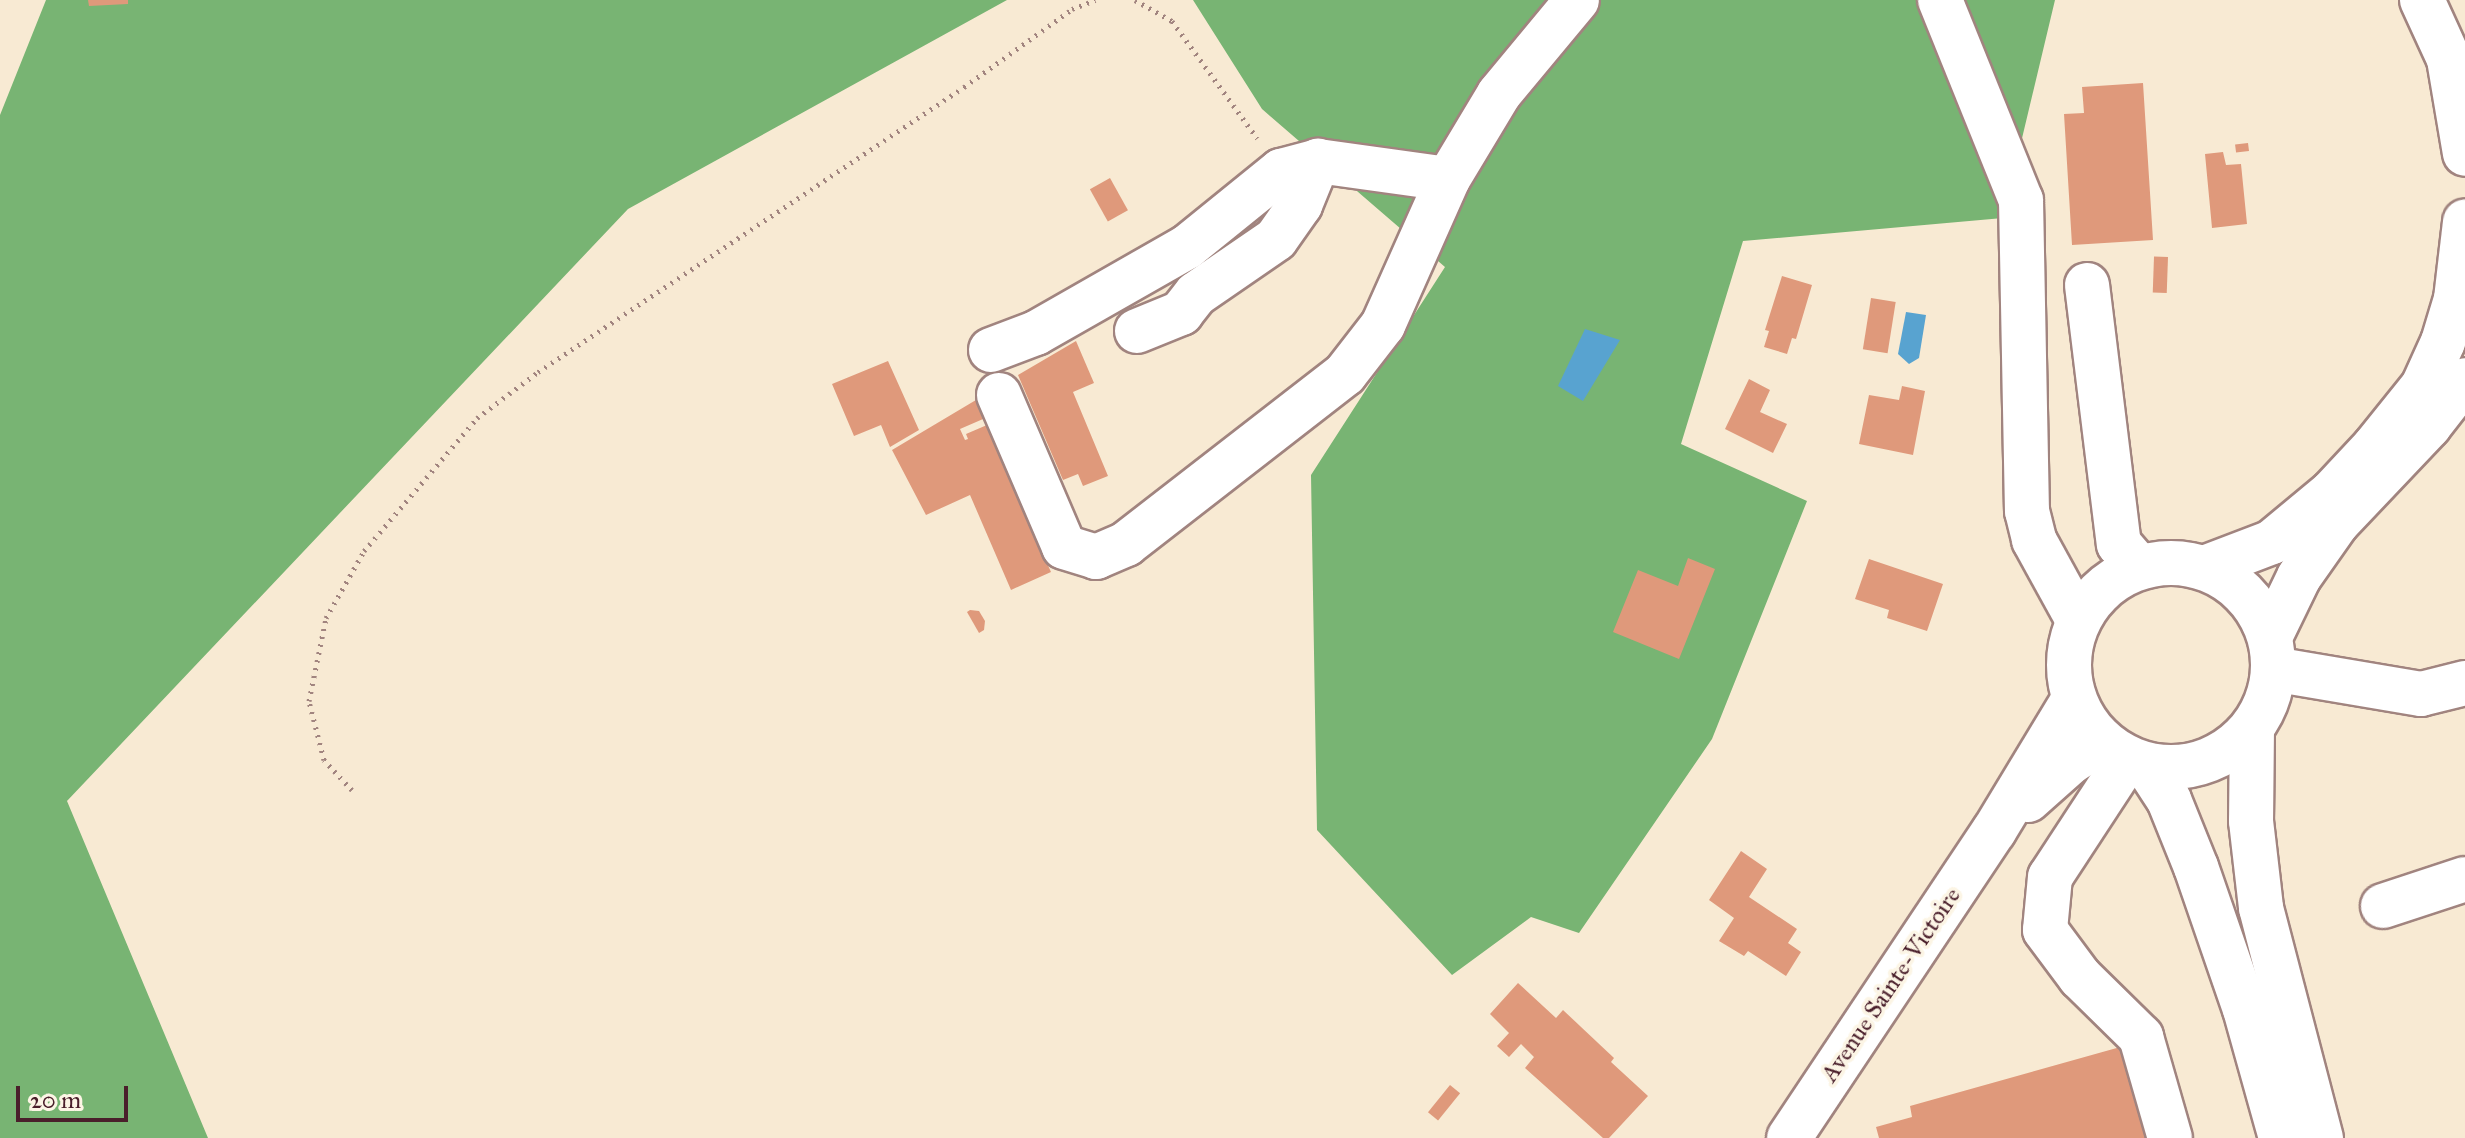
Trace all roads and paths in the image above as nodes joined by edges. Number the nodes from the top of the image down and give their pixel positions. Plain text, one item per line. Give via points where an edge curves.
1 (1095, 0) edge
2 (1135, 0) edge
3 (1577, 0) edge
4 (1940, 0) edge
5 (2422, 0) edge
6 (2465, 154) edge
7 (1300, 166) junction
8 (1448, 179) junction
9 (2465, 238) edge
10 (2087, 285) dead end
11 (1137, 331) dead end
12 (991, 350) dead end
13 (2465, 380) edge
14 (999, 395) dead end
15 (2139, 567) junction
16 (2204, 568) junction
17 (2078, 620) junction
18 (2272, 653) junction
19 (2465, 683) edge
20 (2074, 699) junction
21 (2252, 728) junction
22 (2126, 755) junction
23 (352, 790) dead end
24 (1994, 831) junction
25 (2465, 879) edge
26 (2383, 906) dead end
27 (1789, 1138) edge
28 (2170, 1138) edge
29 (2281, 1138) edge
30 (2321, 1138) edge

1 - 23 path via 1072,9 477,418 364,551 326,618 309,701 324,760
2 - 7 path via 1172,21
3 - 8 main road via 1499,94
4 - 17 main road via 2021,200 2027,511 2034,540
5 - 6 main road via 2449,59
7 - 8 main road
7 - 11 main road via 1300,205 1276,239 1196,294 1181,313
7 - 12 main road via 1187,247 1036,333
8 - 14 main road via 1383,325 1345,374 1126,544 1096,557 1064,547
9 - 16 main road via 2456,299 2423,386 2374,447 2272,542
10 - 15 main road via 2119,544
13 - 18 main road via 2337,523 2299,577
15 - 16 main road via 2171,562
15 - 17 main road via 2114,579
16 - 18 main road via 2256,607
17 - 20 main road via 2068,672
18 - 19 main road via 2421,694
18 - 21 main road via 2267,700
20 - 22 main road via 2085,722
20 - 24 main road, Avenue Sainte-Victoire
21 - 22 main road via 2231,749 2205,762 2175,768
21 - 30 main road via 2251,821 2261,908
22 - 24 main road, Avenue Sainte-Victoire via 2072,761
22 - 28 main road via 2050,877 2045,930 2080,977 2141,1037
22 - 29 main road via 2169,800 2245,1009
24 - 27 main road, Avenue Sainte-Victoire
25 - 26 main road

